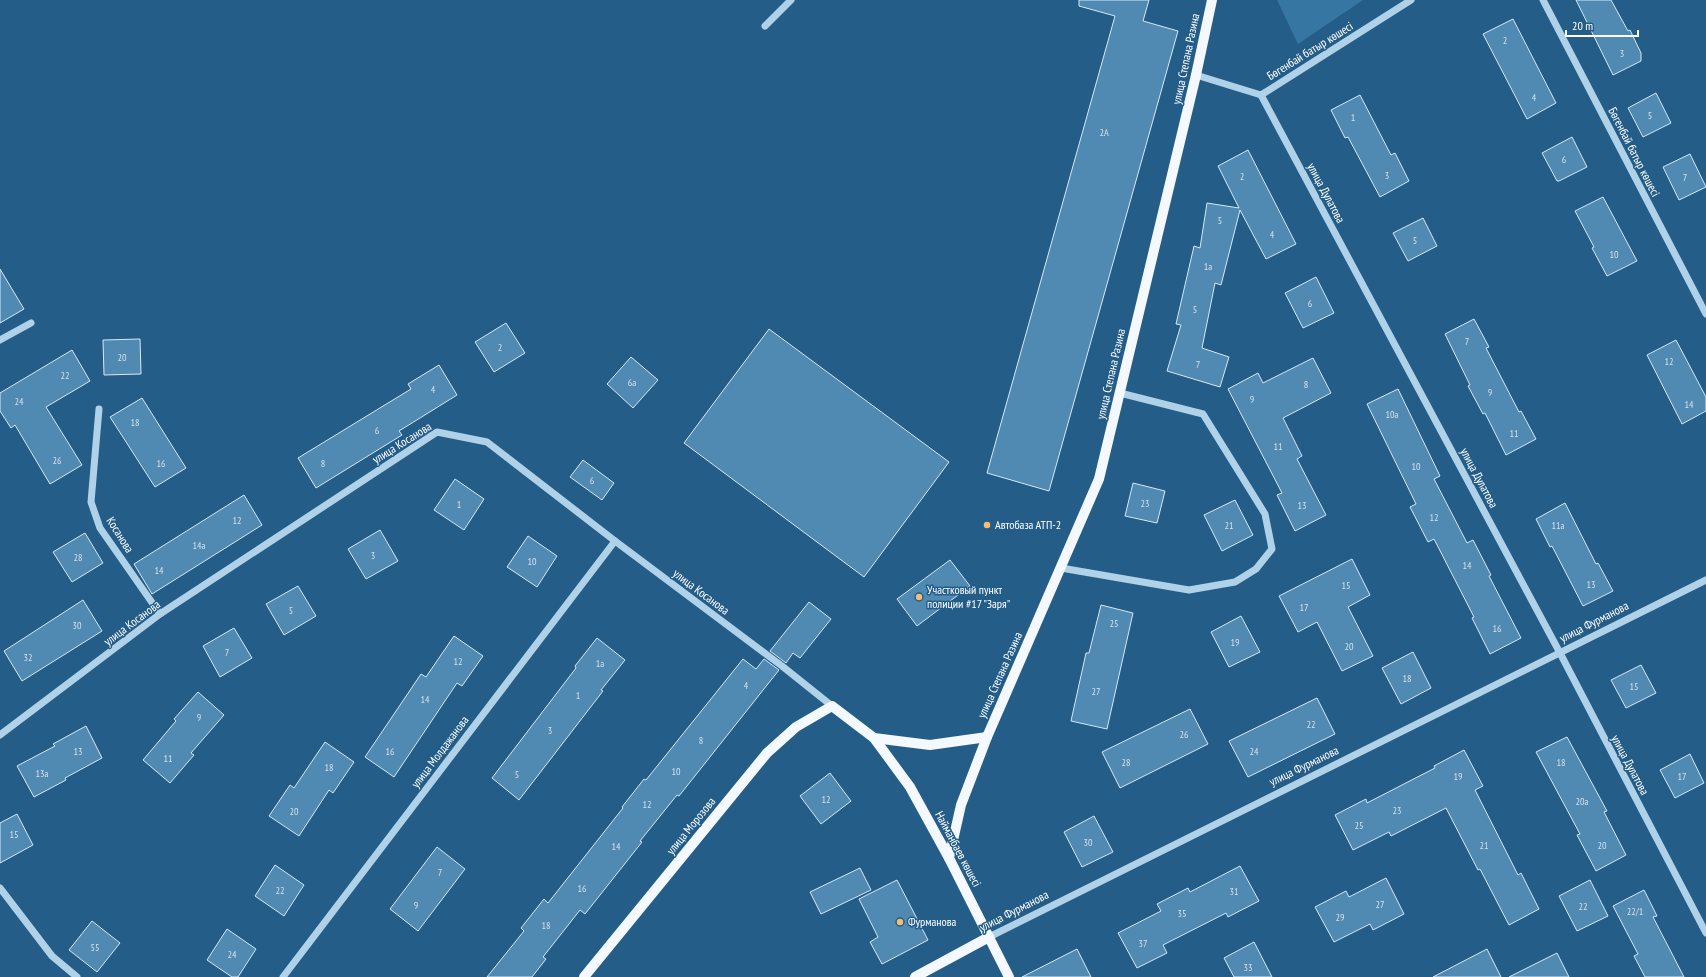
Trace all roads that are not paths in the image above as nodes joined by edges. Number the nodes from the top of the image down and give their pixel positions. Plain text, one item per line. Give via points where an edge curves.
1 (791, 0) edge
2 (1212, 0) edge
3 (1412, 0) edge
4 (1543, 0) edge
5 (765, 26) dead end
6 (1196, 75) junction
7 (1261, 95) junction
8 (1706, 314) edge
9 (31, 323) dead end
10 (0, 340) edge
11 (1120, 393) junction
12 (99, 409) dead end
13 (615, 541) junction
14 (1062, 568) junction
15 (1706, 580) edge
16 (160, 614) junction
17 (1560, 653) junction
18 (832, 706) junction
19 (0, 735) edge
20 (987, 737) junction
21 (874, 738) junction
22 (949, 858) junction
23 (0, 888) edge
24 (1706, 933) edge
25 (989, 937) junction
26 (77, 977) edge
27 (283, 977) edge
28 (584, 977) edge
29 (915, 977) edge
30 (1009, 977) edge

1 - 5 street
2 - 6 main road, улица Степана Разина
3 - 7 street, Бөгенбай батыр көшесі
4 - 8 street, Бөгенбай батыр көшесі
6 - 7 street
6 - 11 main road, улица Степана Разина
7 - 17 street, улица Дулатова
9 - 10 street
11 - 14 main road, улица Степана Разина via 1100,479
11 - 14 street via 1203,414 1265,514 1272,549 1256,570 1235,582 1189,590
12 - 16 street, Косанова via 91,502 100,528
13 - 16 street, улица Косанова via 487,442 437,432
13 - 18 street, улица Косанова
13 - 27 street, улица Молдажанова
14 - 20 main road, улица Степана Разина
15 - 17 street, улица Фурманова
16 - 19 street, улица Косанова
17 - 24 street, улица Дулатова
17 - 25 street, улица Фурманова
18 - 21 main road
18 - 28 main road, улица Морозова via 796,727 767,753
20 - 21 main road via 930,745
20 - 22 main road, улица Степана Разина via 961,805
21 - 22 main road, Найманбаев көшесі via 910,787
22 - 25 main road, Найманбаев көшесі
23 - 26 street via 52,956
25 - 29 main road, улица Фурманова
25 - 30 main road, Найманбаев көшесі

